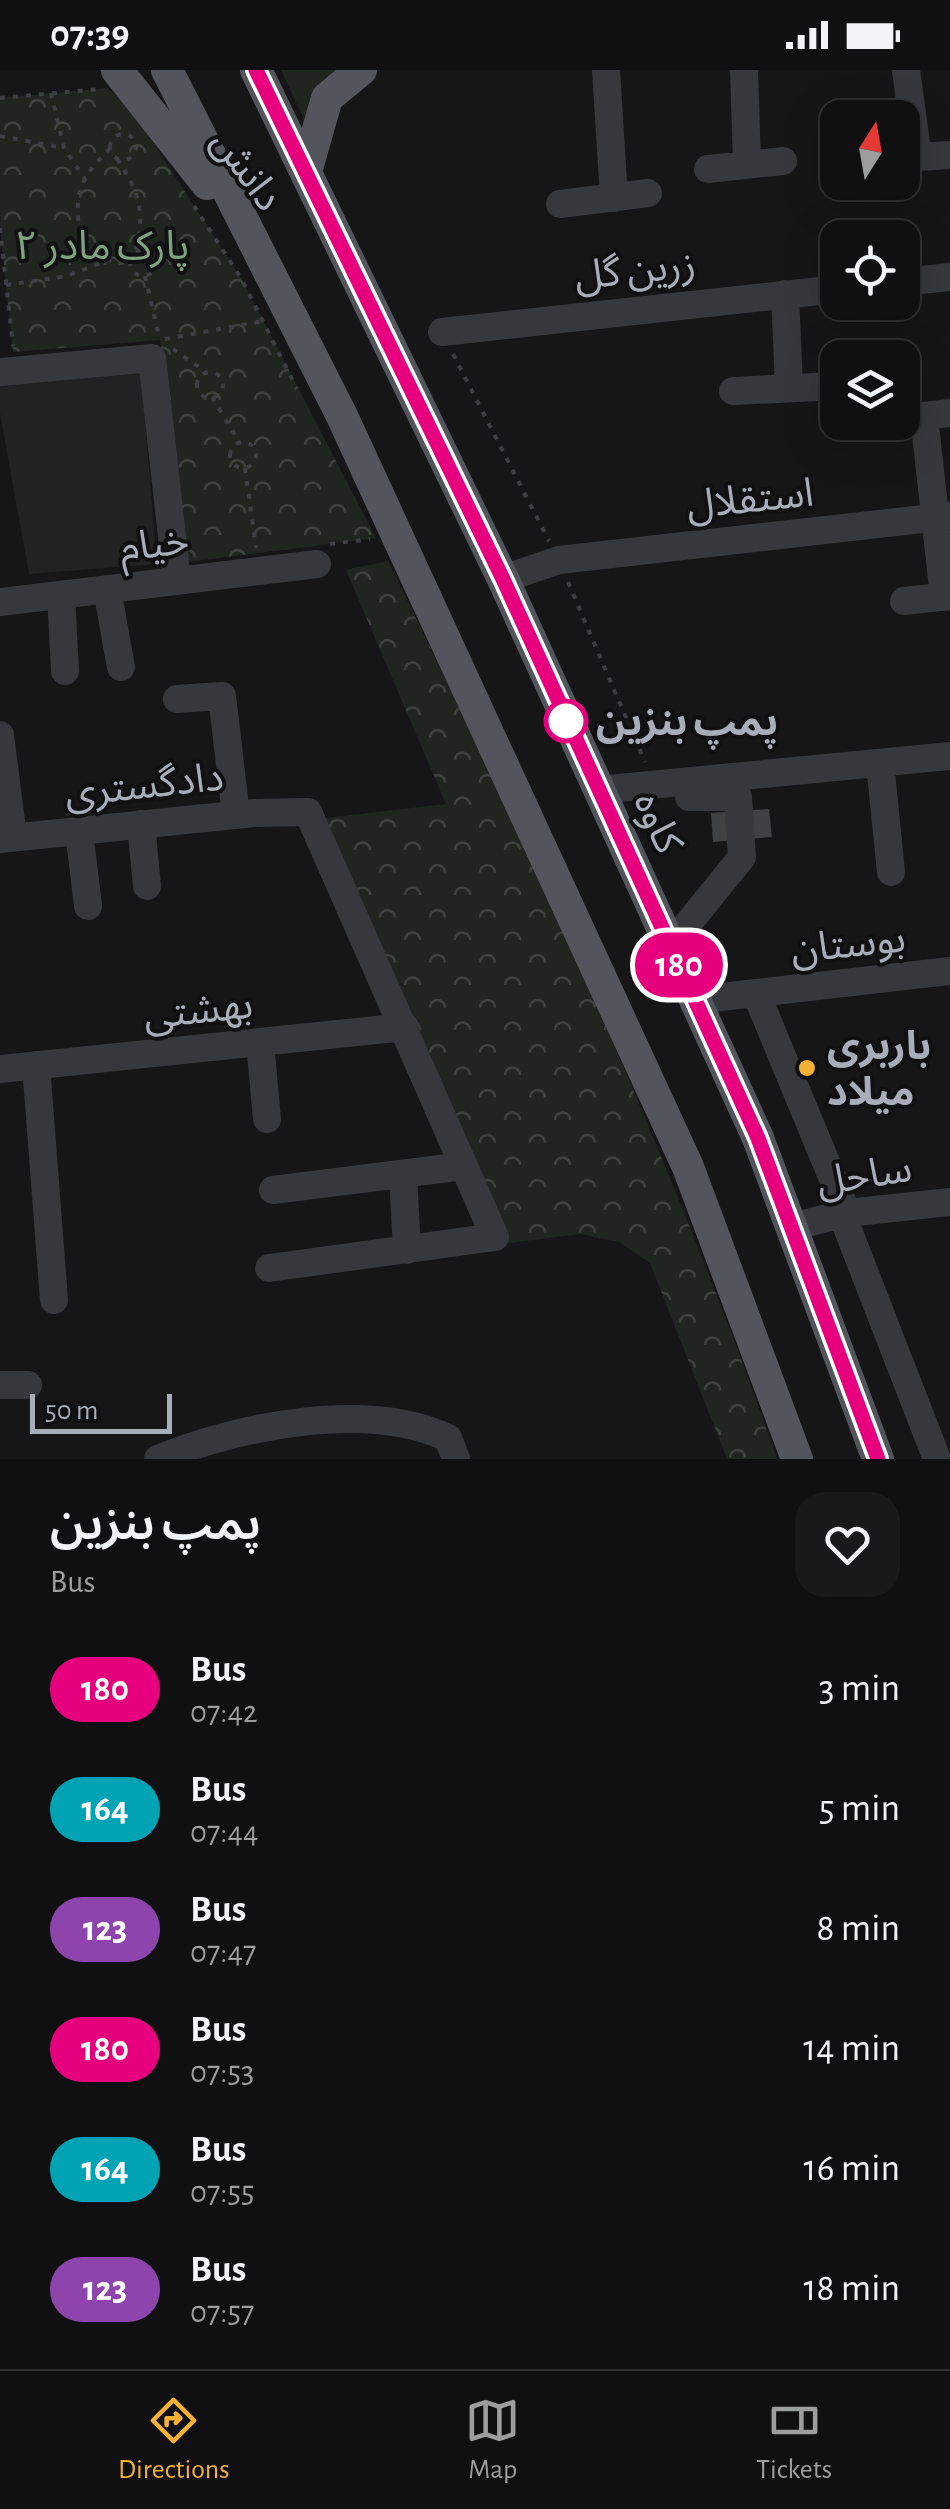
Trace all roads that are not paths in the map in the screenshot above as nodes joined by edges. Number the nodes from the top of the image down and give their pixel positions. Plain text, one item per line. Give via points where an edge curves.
1 (168, 70) edge
2 (256, 70) edge
3 (361, 70) edge
4 (606, 70) edge
5 (744, 70) edge
6 (906, 70) edge
7 (112, 79) edge
8 (907, 100) edge
9 (950, 155) edge
10 (920, 157) edge
11 (783, 162) dead end
12 (747, 163) junction
13 (708, 168) dead end
14 (306, 172) junction
15 (648, 193) dead end
16 (614, 198) junction
17 (560, 204) dead end
18 (269, 272) junction
19 (950, 277) edge
20 (920, 280) edge
21 (820, 291) edge
22 (785, 294) junction
23 (442, 332) road end
24 (0, 372) edge
25 (817, 387) dead end
26 (789, 388) junction
27 (733, 391) dead end
28 (926, 416) edge
29 (942, 517) edge
30 (317, 564) dead end
31 (503, 579) junction
32 (177, 581) junction
33 (106, 589) junction
34 (60, 595) junction
35 (947, 596) edge
36 (904, 601) dead end
37 (0, 602) edge
38 (121, 667) dead end
39 (65, 672) dead end
40 (177, 699) dead end
41 (0, 735) edge
42 (950, 756) edge
43 (880, 763) junction
44 (654, 784) junction
45 (598, 790) junction
46 (236, 815) junction
47 (141, 824) junction
48 (79, 831) junction
49 (7, 838) edge
50 (891, 872) dead end
51 (147, 886) dead end
52 (88, 906) dead end
53 (670, 946) junction
54 (950, 972) edge
55 (756, 993) junction
56 (696, 1000) junction
57 (404, 1028) junction
58 (260, 1042) junction
59 (36, 1065) junction
60 (0, 1069) edge
61 (267, 1119) dead end
62 (464, 1166) junction
63 (403, 1174) junction
64 (274, 1190) dead end
65 (950, 1202) edge
66 (847, 1213) junction
67 (791, 1228) junction
68 (407, 1250) junction
69 (269, 1268) dead end
70 (54, 1300) dead end
71 (158, 1459) edge
72 (456, 1459) edge
73 (797, 1459) edge
74 (878, 1459) edge
75 (937, 1459) edge

1 - 18 main road
2 - 14 main road, کاوه
3 - 14 main road via 326,98
4 - 16 street
5 - 12 street
6 - 8 street
7 - 18 main road, دانش via 166,127
9 - 10 street
11 - 12 street
12 - 13 street
14 - 31 main road, کاوه
15 - 16 street
16 - 17 street
18 - 73 main road via 275,316 416,576 688,1167
19 - 20 street
21 - 22 street, زرین گل
22 - 23 street, زرین گل
22 - 26 street
24 - 32 street via 152,358
25 - 26 street
26 - 27 street
28 - 29 street
29 - 31 street, استقلال via 559,560
29 - 35 street
30 - 32 street, خیام
31 - 45 main road, کاوه
32 - 33 street, خیام
33 - 34 street, خیام
33 - 38 street
34 - 37 street, خیام
34 - 39 street
35 - 36 street
40 - 46 street via 222,696
41 - 49 street
42 - 43 street
43 - 44 street
43 - 50 street
44 - 45 street
44 - 53 street via 662,797 738,797 742,857
45 - 53 main road, کاوه
46 - 47 street, دادگستری
46 - 57 street, دادگستری via 308,812
47 - 48 street, دادگستری
47 - 51 street
48 - 49 street, دادگستری
48 - 52 street
53 - 56 main road, کاوه
54 - 55 street, بوستان
55 - 56 street, بوستان
55 - 66 street
56 - 67 main road, کاوه
57 - 58 street, بهشتی
57 - 62 street
58 - 59 street, بهشتی
58 - 61 street
59 - 60 street, بهشتی
59 - 70 street
62 - 63 street
62 - 68 street via 495,1237
63 - 64 street
63 - 68 street
65 - 66 street, ساحل
66 - 67 street, ساحل
66 - 75 street
67 - 74 main road, کاوه
68 - 69 street
71 - 72 street via 296,1422 336,1420 432,1430 448,1438

